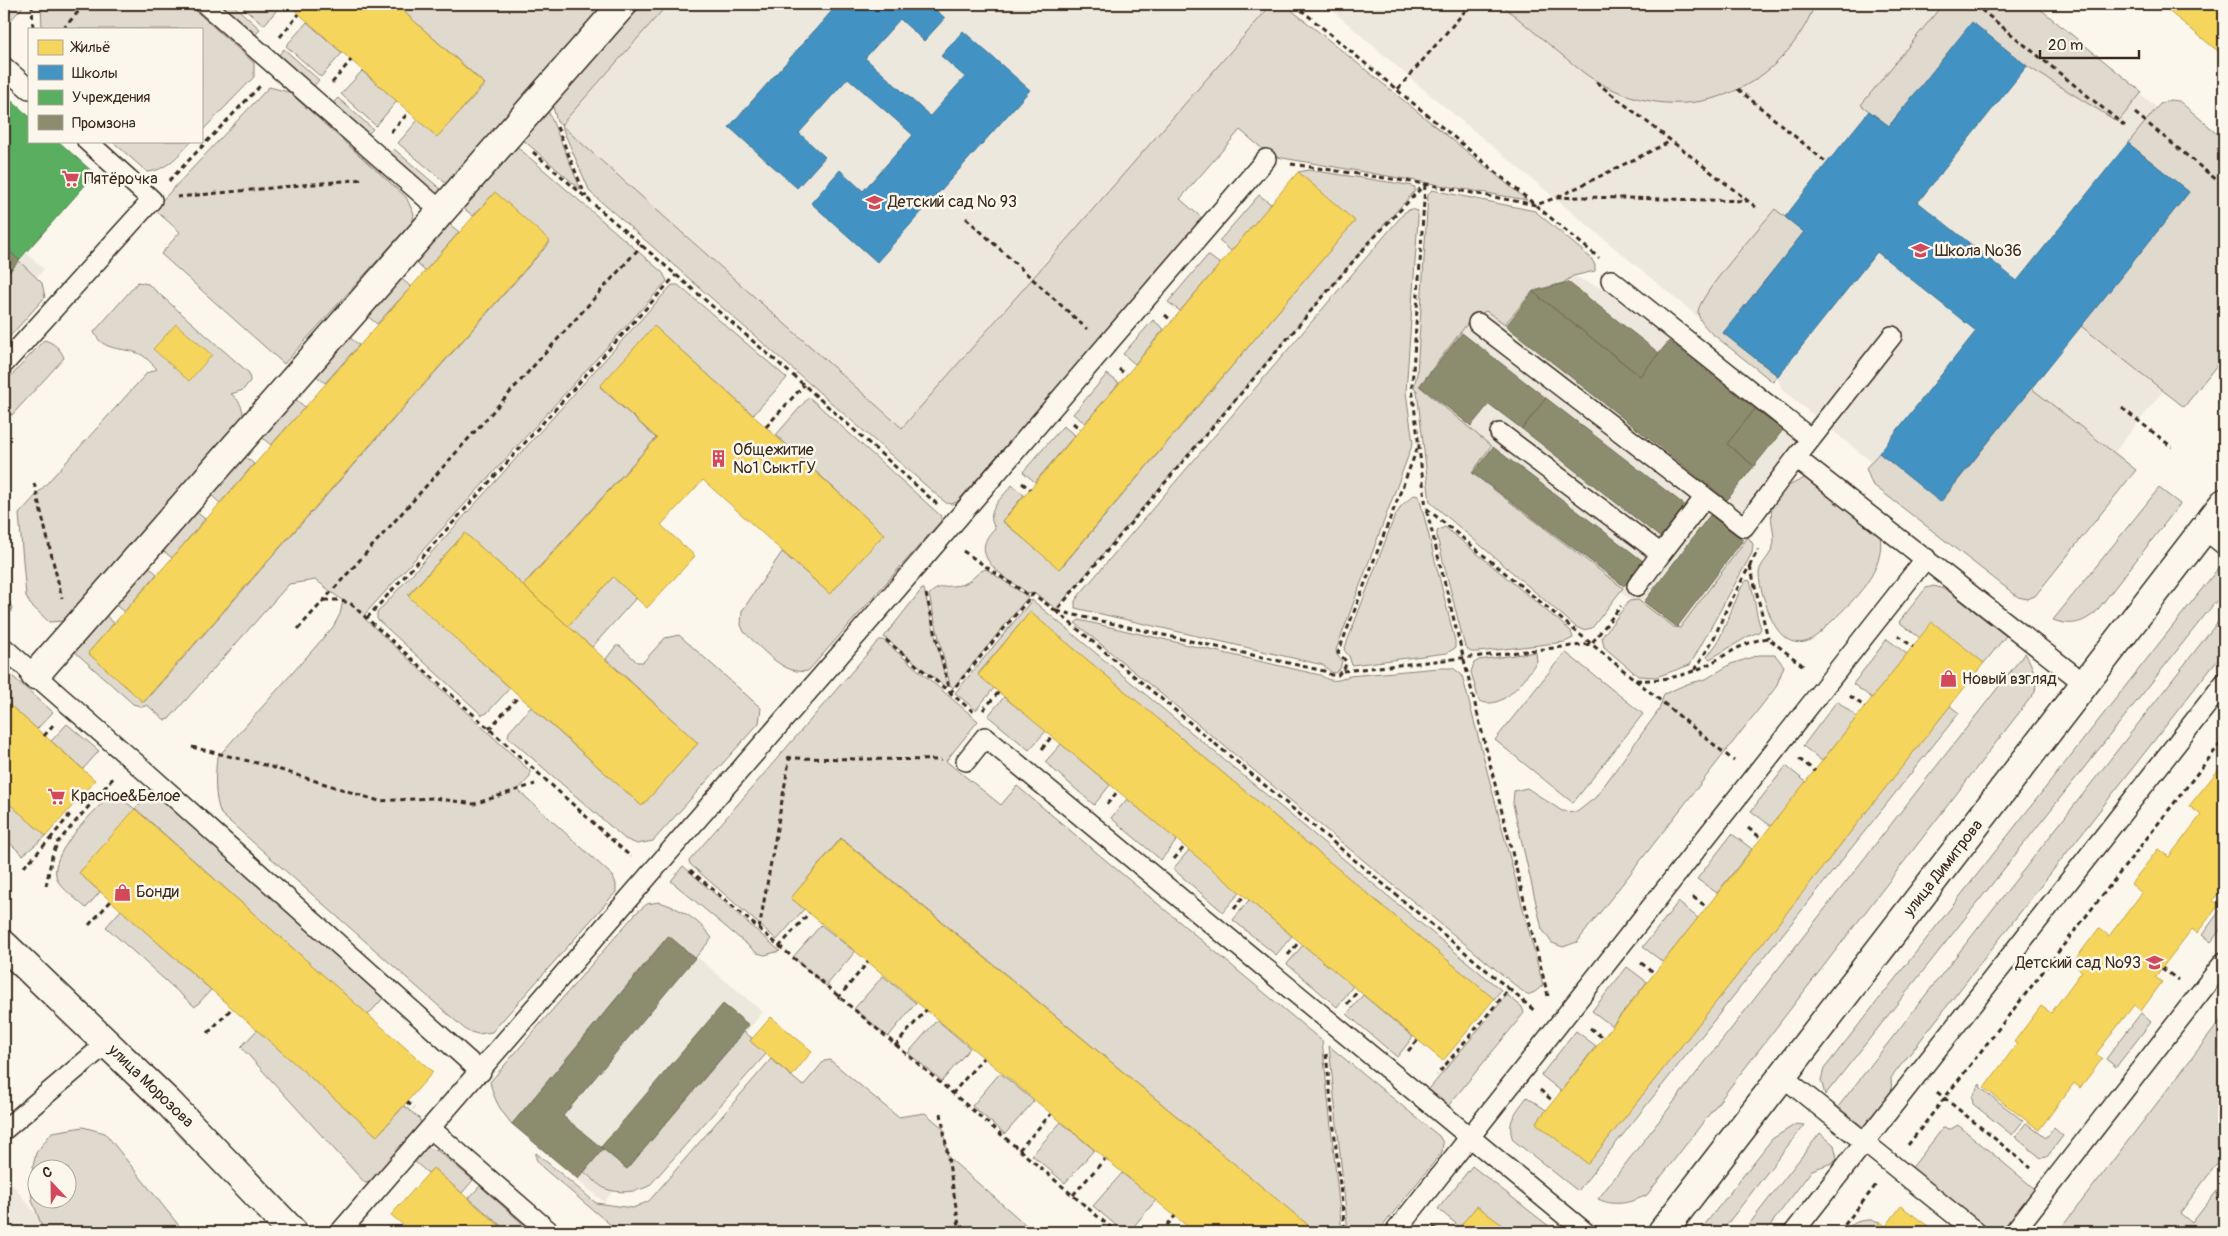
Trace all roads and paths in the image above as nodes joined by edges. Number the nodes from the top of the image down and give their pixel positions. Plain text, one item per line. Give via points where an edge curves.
1 (32, 4) edge
2 (85, 4) edge
3 (205, 4) edge
4 (624, 4) edge
5 (1294, 4) edge
6 (1471, 4) edge
7 (1974, 4) edge
8 (33, 28) edge
9 (64, 28) edge
10 (4, 67) edge
11 (277, 68) junction
12 (1596, 82) dead end
13 (28, 88) edge
14 (1738, 89) dead end
15 (1398, 90) junction
16 (543, 95) junction
17 (2136, 113) dead end
18 (2124, 126) dead end
19 (510, 132) junction
20 (1672, 141) junction
21 (88, 142) edge
22 (1266, 159) joint
23 (1827, 163) dead end
24 (400, 176) junction
25 (1425, 184) junction
26 (2224, 186) edge
27 (587, 198) junction
28 (1555, 198) junction
29 (152, 200) junction
30 (1748, 200) junction
31 (1536, 205) junction
32 (1758, 208) dead end
33 (440, 211) junction
34 (966, 218) dead end
35 (642, 245) junction
36 (676, 275) junction
37 (1612, 280) joint
38 (1478, 323) dead end
39 (1892, 336) dead end
40 (1106, 346) junction
41 (4, 364) edge
42 (804, 385) junction
43 (2122, 408) dead end
44 (766, 427) dead end
45 (1500, 434) dead end
46 (1811, 439) junction
47 (1419, 444) junction
48 (2172, 447) dead end
49 (1796, 458) junction
50 (34, 483) dead end
51 (1705, 497) junction
52 (2224, 503) edge
53 (1426, 508) junction
54 (1757, 510) junction
55 (956, 521) junction
56 (942, 537) junction
57 (2214, 537) edge
58 (1661, 554) junction
59 (1926, 558) junction
60 (1750, 566) junction
61 (924, 585) dead end
62 (1637, 586) joint
63 (1031, 597) junction
64 (324, 600) junction
65 (1056, 611) junction
66 (367, 618) junction
67 (298, 629) dead end
68 (71, 633) junction
69 (881, 636) dead end
70 (1768, 638) junction
71 (1591, 644) junction
72 (4, 648) edge
73 (1465, 658) junction
74 (1343, 671) junction
75 (1694, 671) junction
76 (35, 675) junction
77 (1636, 680) junction
78 (1827, 683) junction
79 (2224, 683) edge
80 (2085, 684) junction
81 (999, 692) dead end
82 (950, 694) junction
83 (520, 696) dead end
84 (978, 716) dead end
85 (489, 729) junction
86 (2224, 739) edge
87 (192, 748) dead end
88 (791, 751) dead end
89 (130, 758) junction
90 (782, 758) dead end
91 (790, 758) junction
92 (966, 760) joint
93 (1753, 777) junction
94 (535, 784) dead end
95 (66, 813) dead end
96 (50, 839) junction
97 (58, 842) junction
98 (669, 852) junction
99 (24, 867) dead end
100 (650, 874) junction
101 (46, 886) dead end
102 (111, 901) dead end
103 (809, 913) dead end
104 (89, 926) dead end
105 (759, 930) junction
106 (4, 945) edge
107 (779, 947) junction
108 (868, 962) dead end
109 (2224, 962) edge
110 (1509, 989) junction
111 (838, 998) junction
112 (232, 1008) dead end
113 (926, 1010) dead end
114 (1322, 1016) junction
115 (1556, 1028) junction
116 (208, 1033) dead end
117 (107, 1043) junction
118 (895, 1046) junction
119 (983, 1058) dead end
120 (481, 1072) junction
121 (1782, 1076) junction
122 (1917, 1076) junction
123 (952, 1094) junction
124 (1420, 1096) junction
125 (1944, 1098) junction
126 (941, 1113) dead end
127 (1051, 1114) dead end
128 (430, 1128) junction
129 (4, 1130) edge
130 (1470, 1138) junction
131 (1864, 1144) junction
132 (1019, 1150) junction
133 (1105, 1159) dead end
134 (2051, 1184) junction
135 (1073, 1196) junction
136 (1175, 1216) dead end
137 (293, 1232) edge
138 (340, 1232) edge
139 (550, 1232) edge
140 (960, 1232) edge
141 (1116, 1232) edge
142 (1161, 1232) edge
143 (1346, 1232) edge
144 (1395, 1232) edge
145 (1585, 1232) edge
146 (1662, 1232) edge
147 (1794, 1232) edge
148 (1976, 1232) edge
149 (2014, 1232) edge

1 - 8 path
2 - 9 path
3 - 11 lane
4 - 16 street
5 - 15 path
6 - 15 path
7 - 18 path
10 - 13 lane
11 - 24 lane
11 - 29 path
12 - 20 path
14 - 23 path
15 - 31 path
16 - 19 street
16 - 27 path
17 - 26 path
19 - 27 path
19 - 33 street
20 - 28 path
20 - 30 path
21 - 29 lane
22 - 25 path
22 - 40 lane
24 - 29 path
24 - 33 lane
25 - 31 path
25 - 47 path via 1412,387
25 - 65 path via 1368,245
27 - 35 path
28 - 30 path
28 - 31 path
29 - 41 lane
30 - 32 path
31 - 37 path via 1601,259
33 - 68 street
34 - 40 path
35 - 36 path
35 - 64 path
36 - 42 path
36 - 66 path
37 - 46 lane
38 - 51 lane
39 - 46 lane
40 - 55 lane
42 - 44 path
42 - 55 path
43 - 48 path
45 - 58 lane
46 - 49 lane
47 - 53 path
47 - 74 path via 1338,653 1346,661
49 - 54 lane
49 - 59 lane
50 - 68 path
51 - 54 lane via 1744,527
51 - 58 lane
52 - 57 street, улица Димитрова
53 - 71 path
53 - 73 path
54 - 60 path via 1763,530 1761,544
55 - 56 lane
56 - 63 path
56 - 98 lane
57 - 80 street, улица Димитрова
58 - 62 lane
59 - 78 lane
59 - 80 lane
60 - 70 path
60 - 75 path
61 - 82 path
62 - 71 path
63 - 65 path via 1034,594
63 - 82 path
64 - 66 path via 346,601
64 - 67 path
65 - 74 path via 1331,675
65 - 110 path
66 - 85 path
68 - 76 street
69 - 82 path
70 - 75 path via 1752,640
70 - 78 path
71 - 73 path
71 - 77 path
72 - 76 lane
73 - 74 path
73 - 115 path
75 - 77 path via 1667,678
76 - 89 lane
77 - 93 path
78 - 93 lane
79 - 122 lane
80 - 121 street, улица Димитрова
81 - 84 path
83 - 85 path
85 - 100 path
86 - 125 path
87 - 94 path via 265,765 379,801 434,798 474,804
88 - 91 path
89 - 97 path
89 - 120 lane
90 - 91 path
91 - 92 path
91 - 105 path
92 - 114 lane via 985,737
93 - 115 lane
95 - 96 path via 69,816
96 - 97 path
96 - 99 path
97 - 101 path
98 - 100 lane
98 - 105 path
100 - 120 lane
102 - 104 path
103 - 107 path
105 - 107 path
106 - 117 street, улица Морозова
107 - 111 path
108 - 111 path
109 - 134 lane
110 - 115 path
110 - 124 path
111 - 118 path
112 - 116 path
113 - 118 path
114 - 124 lane
114 - 143 path
115 - 130 lane
117 - 129 lane
117 - 137 street, улица Морозова
118 - 123 path
119 - 123 path
120 - 128 lane
121 - 131 lane
121 - 146 street, улица Димитрова
122 - 125 path
122 - 131 lane
123 - 132 path
124 - 130 lane
125 - 134 path
126 - 140 path
127 - 132 path
128 - 138 lane
128 - 139 lane
130 - 144 lane
130 - 145 lane
131 - 147 lane
131 - 148 lane
132 - 135 path
133 - 135 path
134 - 149 lane
135 - 141 path
136 - 142 path

